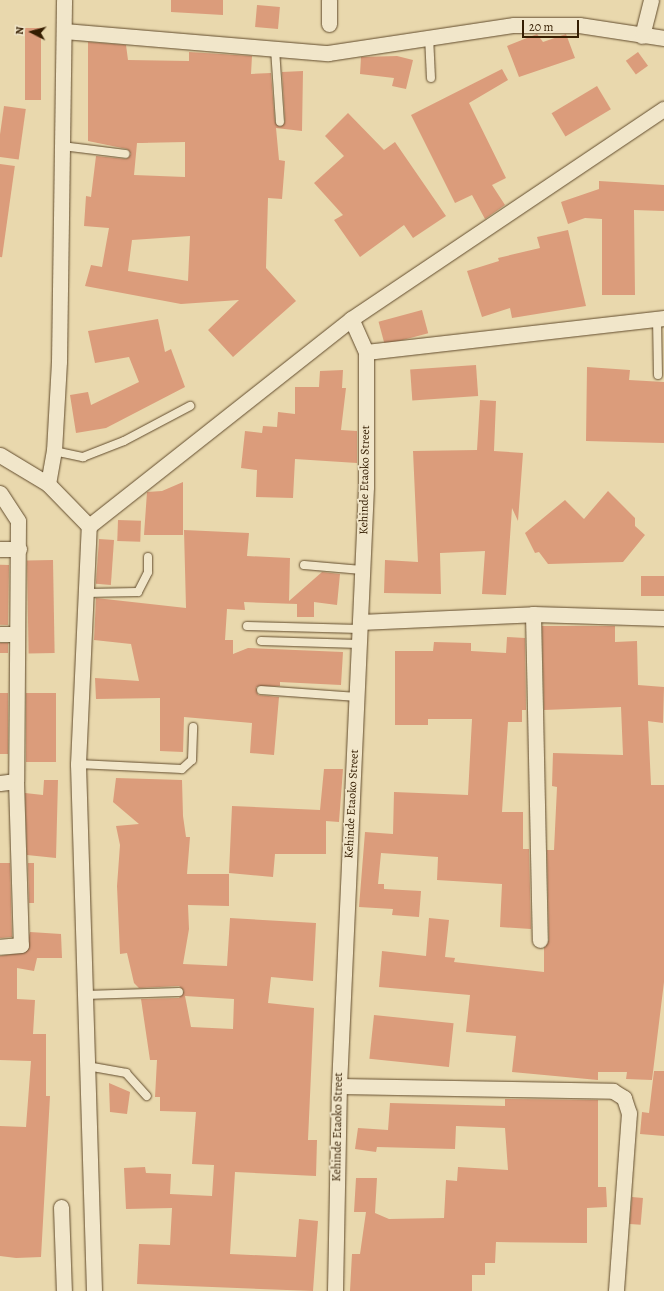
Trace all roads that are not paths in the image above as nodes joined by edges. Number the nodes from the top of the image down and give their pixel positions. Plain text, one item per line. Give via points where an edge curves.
1 (64, 0) edge
2 (329, 0) edge
3 (651, 0) edge
4 (329, 24) dead end
5 (64, 31) junction
6 (429, 36) junction
7 (642, 36) junction
8 (664, 38) edge
9 (274, 49) junction
10 (431, 78) dead end
11 (664, 110) edge
12 (280, 122) dead end
13 (62, 146) junction
14 (126, 154) dead end
15 (661, 318) edge
16 (351, 319) junction
17 (366, 352) junction
18 (658, 375) dead end
19 (190, 406) dead end
20 (54, 451) junction
21 (0, 455) edge
22 (48, 484) junction
23 (0, 493) edge
24 (89, 526) junction
25 (0, 549) edge
26 (19, 549) junction
27 (148, 557) dead end
28 (304, 565) dead end
29 (362, 570) junction
30 (86, 593) junction
31 (533, 614) junction
32 (664, 618) edge
33 (247, 626) dead end
34 (360, 626) junction
35 (0, 634) edge
36 (17, 634) junction
37 (261, 641) dead end
38 (359, 644) junction
39 (261, 690) dead end
40 (357, 697) junction
41 (193, 727) dead end
42 (78, 764) junction
43 (16, 781) junction
44 (0, 783) edge
45 (540, 940) dead end
46 (0, 947) edge
47 (179, 992) dead end
48 (85, 995) junction
49 (87, 1066) junction
50 (339, 1086) junction
51 (147, 1096) dead end
52 (61, 1207) dead end
53 (64, 1291) edge
54 (94, 1291) edge
55 (336, 1291) edge
56 (616, 1291) edge

1 - 5 street
2 - 4 street
3 - 7 street
5 - 9 street
5 - 13 street
6 - 7 street via 553,23
6 - 9 street via 328,53
6 - 10 lane
7 - 8 street
9 - 12 lane
11 - 16 street
13 - 14 lane
13 - 20 street
15 - 17 street
15 - 18 lane
16 - 17 street, Kehinde Etaoko Street
16 - 24 street
17 - 29 street, Kehinde Etaoko Street
19 - 20 lane via 124,441 83,457
20 - 22 street
21 - 22 street
22 - 24 street
23 - 26 street via 18,521
24 - 30 street
25 - 26 street
26 - 36 street
27 - 30 lane via 148,572 138,592
28 - 29 lane
29 - 34 street, Kehinde Etaoko Street
30 - 42 street
31 - 32 street
31 - 34 street
31 - 45 street
33 - 34 lane
34 - 38 street, Kehinde Etaoko Street
35 - 36 street
36 - 43 street
37 - 38 lane
38 - 40 street, Kehinde Etaoko Street
39 - 40 lane
40 - 50 street, Kehinde Etaoko Street
41 - 42 lane via 192,760 182,769
42 - 48 street
43 - 44 street
43 - 46 street via 21,945
47 - 48 lane
48 - 49 street
49 - 51 lane via 126,1073
49 - 54 street
50 - 55 street, Kehinde Etaoko Street
50 - 56 street via 613,1091 624,1098 629,1113
52 - 53 street

